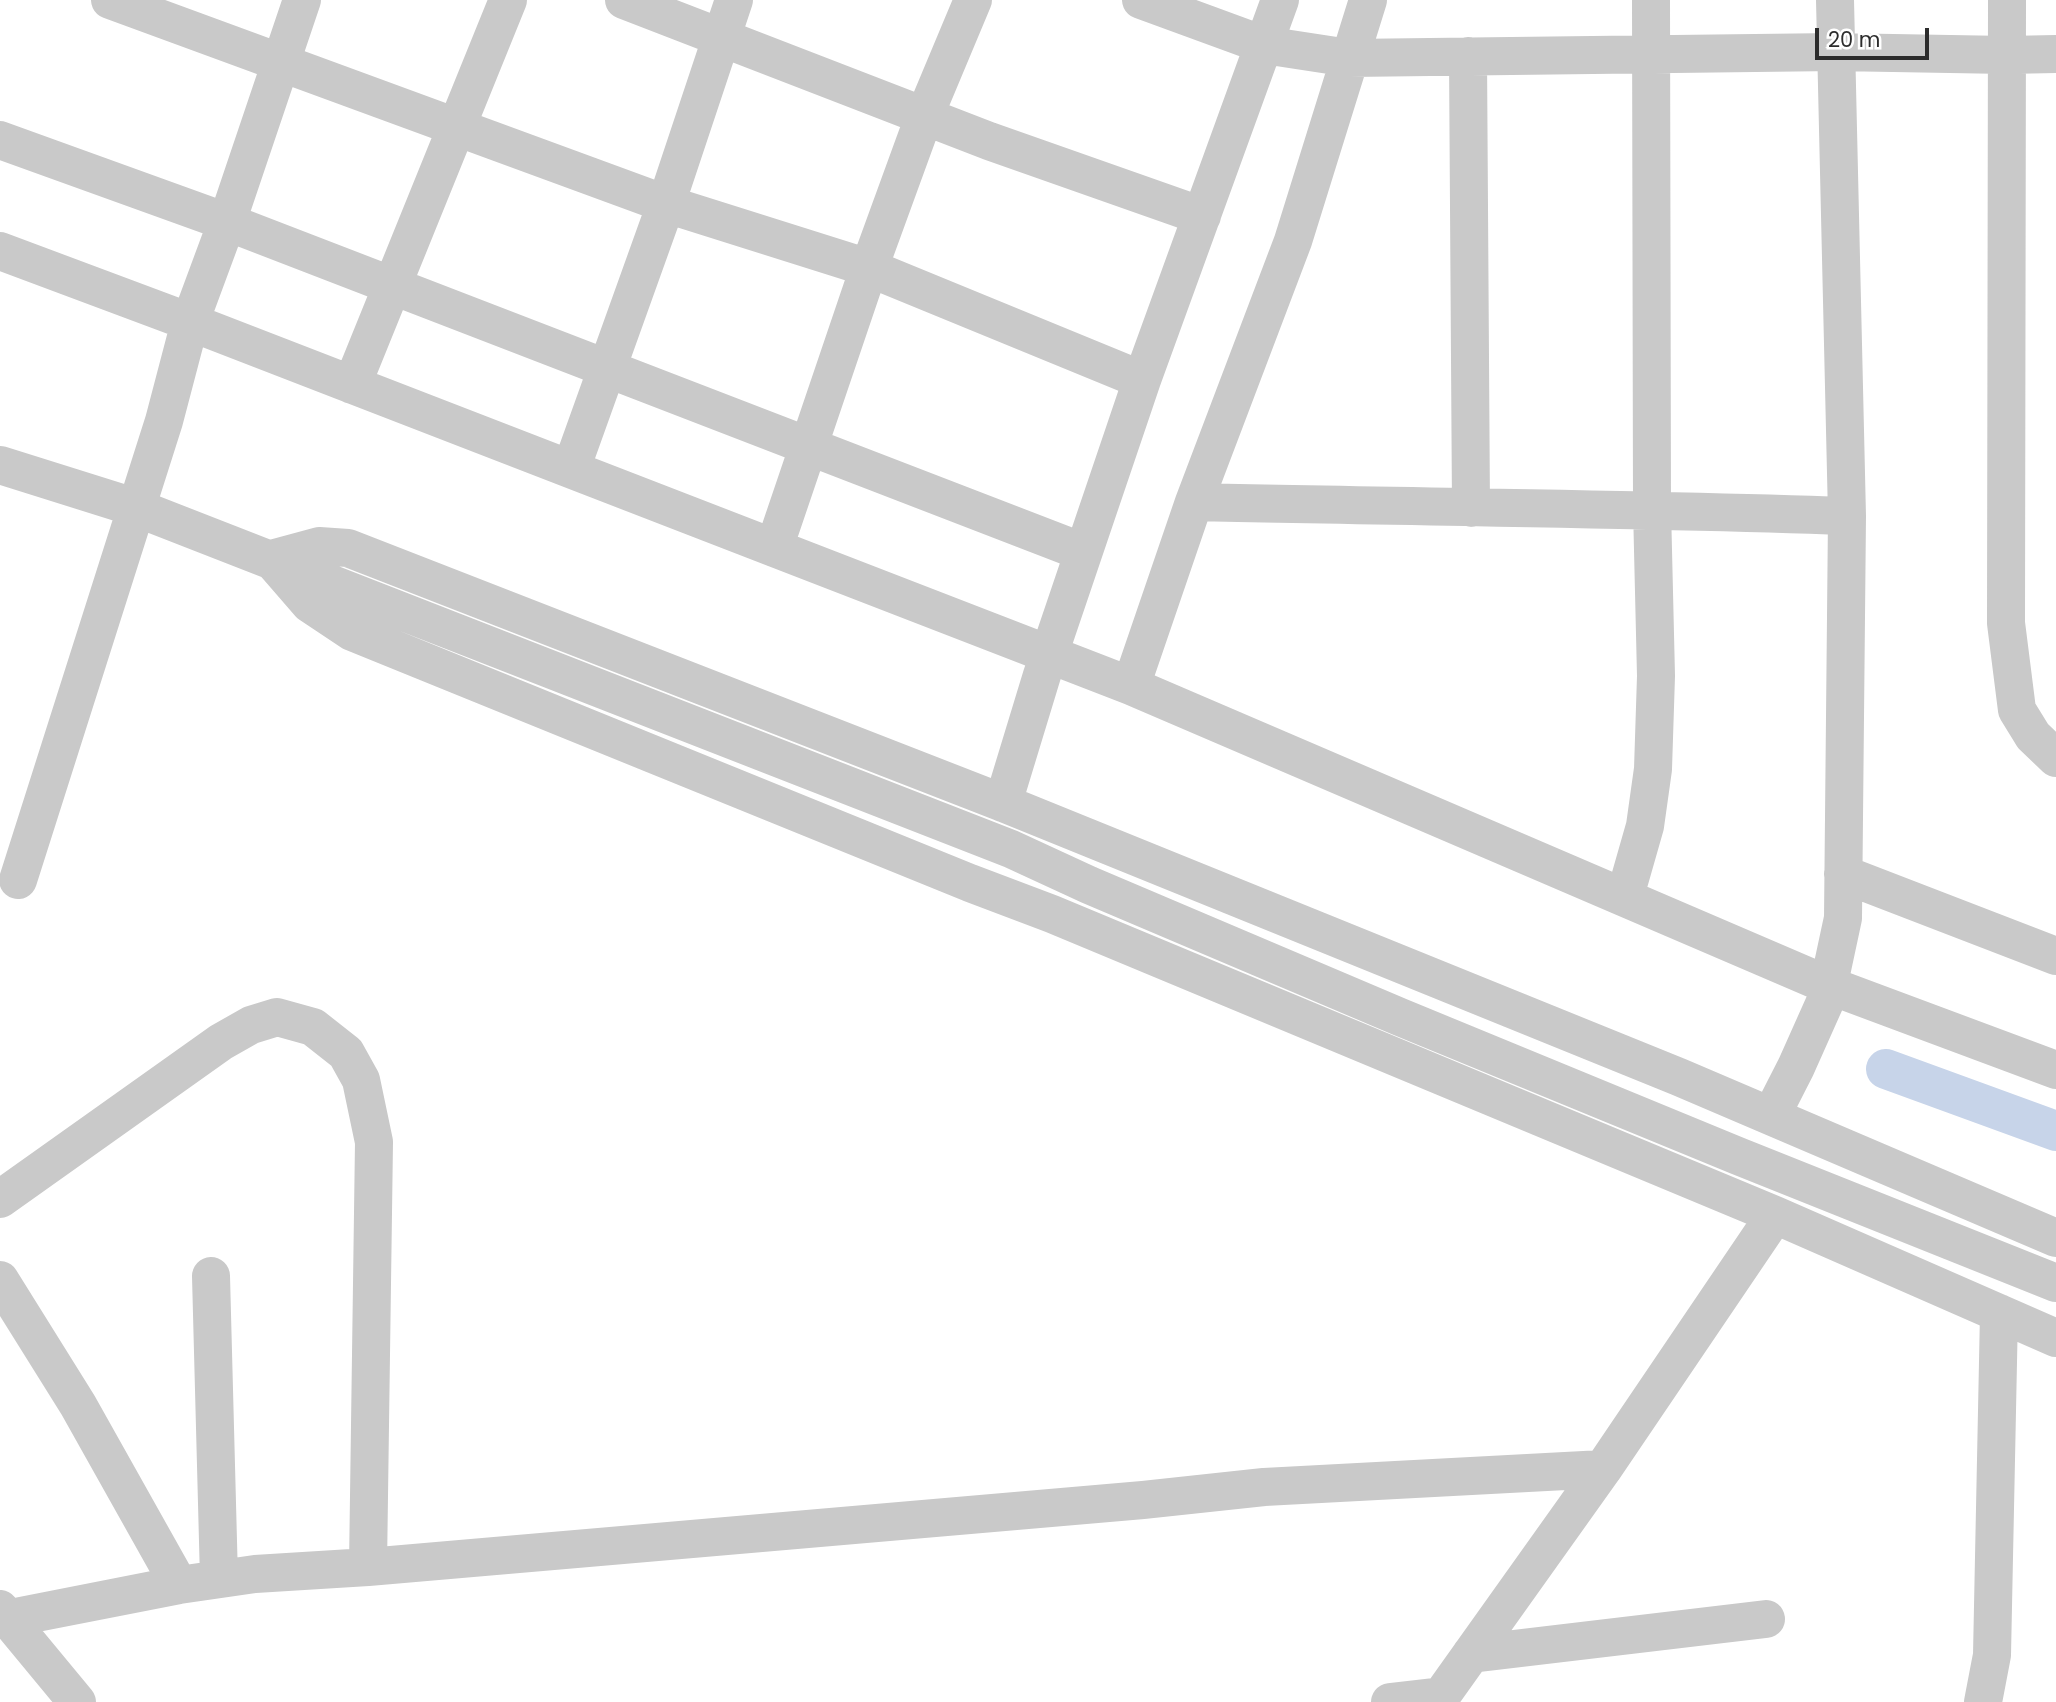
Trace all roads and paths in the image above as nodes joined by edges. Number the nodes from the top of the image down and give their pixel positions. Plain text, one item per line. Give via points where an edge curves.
1 (110, 0) edge
2 (302, 0) edge
3 (508, 0) edge
4 (624, 0) edge
5 (734, 0) edge
6 (973, 0) edge
7 (1141, 0) edge
8 (1280, 0) edge
9 (1368, 0) edge
10 (1651, 0) edge
11 (1835, 0) edge
12 (2007, 0) edge
13 (723, 39) junction
14 (1272, 46) junction
15 (1836, 52) junction
16 (1651, 54) junction
17 (2056, 54) edge
18 (2007, 55) junction
19 (1338, 56) junction
20 (1468, 57) junction
21 (281, 63) junction
22 (925, 117) junction
23 (457, 127) junction
24 (0, 141) edge
25 (666, 204) junction
26 (1202, 216) junction
27 (228, 222) junction
28 (0, 251) edge
29 (869, 268) junction
30 (392, 285) junction
31 (188, 332) junction
32 (607, 368) junction
33 (1142, 380) junction
34 (352, 385) junction
35 (810, 446) junction
36 (0, 465) edge
37 (571, 469) junction
38 (1194, 502) junction
39 (137, 508) junction
40 (1471, 508) junction
41 (1652, 508) junction
42 (1847, 516) junction
43 (774, 548) junction
44 (1083, 552) junction
45 (271, 559) junction
46 (1046, 664) junction
47 (1131, 686) junction
48 (2056, 758) edge
49 (1003, 803) junction
50 (1843, 874) junction
51 (18, 880) dead end
52 (1625, 896) junction
53 (2056, 956) edge
54 (1827, 993) junction
55 (2056, 1070) edge
56 (1771, 1116) junction
57 (0, 1199) edge
58 (1775, 1215) junction
59 (2056, 1238) edge
60 (211, 1276) dead end
61 (0, 1280) edge
62 (2056, 1283) edge
63 (1998, 1313) junction
64 (2056, 1338) edge
65 (1603, 1469) junction
66 (368, 1567) junction
67 (219, 1579) junction
68 (179, 1585) junction
69 (2, 1616) edge
70 (1766, 1619) dead end
71 (1471, 1654) junction
72 (1439, 1699) edge
73 (77, 1702) edge
74 (1390, 1702) edge
75 (1983, 1702) edge

1 - 21 street
2 - 21 street
3 - 23 street
4 - 13 street
5 - 13 street
6 - 22 street
7 - 14 street
8 - 14 street
9 - 19 street
10 - 16 street
11 - 15 street
12 - 18 street
13 - 22 street
13 - 25 street
14 - 19 street
14 - 26 street
15 - 16 street
15 - 18 street
15 - 42 street
16 - 20 street
16 - 41 street
17 - 18 street
18 - 48 street via 2006,623 2017,710 2033,736
19 - 20 street
19 - 38 street via 1293,241
20 - 40 street
21 - 23 street
21 - 27 street
22 - 26 street
22 - 29 street
23 - 25 street
23 - 30 street
24 - 27 street
25 - 29 street
25 - 32 street
26 - 33 street
27 - 30 street
27 - 31 street
28 - 31 street
29 - 33 street
29 - 35 street
30 - 32 street
30 - 34 street
31 - 34 street
31 - 39 street
32 - 35 street
32 - 37 street
33 - 44 street
34 - 37 street
35 - 43 street
35 - 44 street
36 - 39 street
37 - 43 street
38 - 40 street
38 - 47 street
39 - 45 street
39 - 51 street
40 - 41 street
41 - 42 street
41 - 52 street via 1653,769 1645,826
42 - 50 street
43 - 46 street
44 - 46 street
45 - 49 street via 319,546 348,548
45 - 58 street via 310,604 352,632 1052,914
45 - 62 street via 1011,849 1400,1017
46 - 47 street
46 - 49 street
47 - 52 street
49 - 56 street
50 - 53 street
50 - 54 street via 1843,918
52 - 54 street
54 - 55 street
54 - 56 street
56 - 59 street
57 - 66 street via 250,1025 277,1017 313,1027 346,1053 361,1080 374,1142
58 - 63 street
58 - 65 street
60 - 67 street
61 - 68 street via 78,1405
63 - 64 street
63 - 75 street via 1992,1655
65 - 66 street via 1264,1487
65 - 71 street
66 - 67 street
67 - 68 street
68 - 69 street
69 - 73 street
70 - 71 street
71 - 72 street
72 - 74 street

